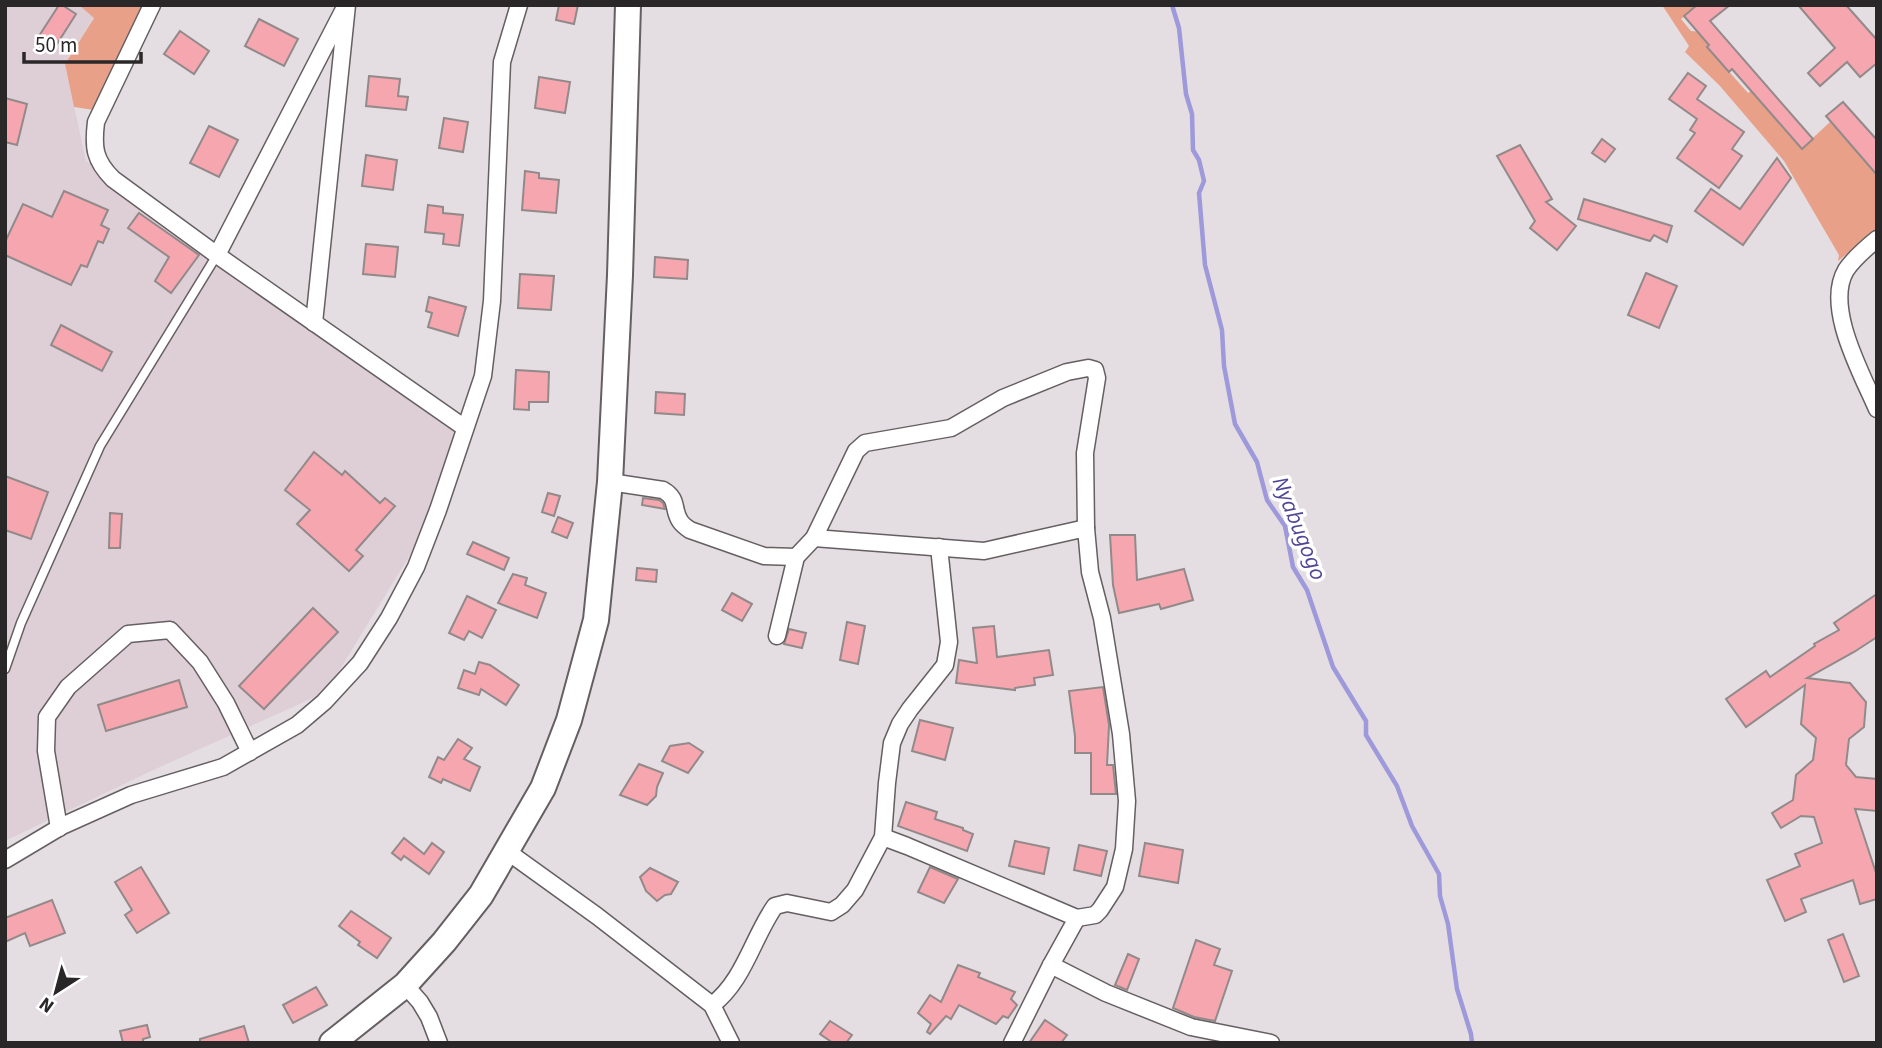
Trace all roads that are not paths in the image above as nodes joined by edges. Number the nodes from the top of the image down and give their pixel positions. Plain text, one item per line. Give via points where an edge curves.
1 (152, 5) edge
2 (346, 5) edge
3 (519, 5) edge
4 (628, 5) edge
5 (1877, 239) edge
6 (218, 255) junction
7 (314, 323) junction
8 (1877, 409) edge
9 (465, 428) junction
10 (610, 482) junction
11 (1086, 528) junction
12 (814, 538) junction
13 (939, 547) junction
14 (796, 557) junction
15 (777, 636) dead end
16 (5, 669) edge
17 (250, 751) junction
18 (59, 828) junction
19 (883, 837) junction
20 (508, 852) junction
21 (5, 860) edge
22 (1077, 918) junction
23 (1051, 965) junction
24 (405, 985) junction
25 (712, 1005) junction
26 (332, 1043) edge
27 (439, 1043) edge
28 (731, 1043) edge
29 (1012, 1043) edge
30 (1270, 1043) edge

1 - 6 street via 96,122 96,154 113,179
2 - 6 street
2 - 7 street
3 - 9 street via 502,62 492,301 483,376
4 - 10 main road
5 - 8 street via 1846,271 1839,300 1853,359
6 - 7 street
6 - 16 lane via 100,446
7 - 9 street
9 - 17 street via 416,567 360,663 297,725
10 - 14 street via 663,490 675,501 681,523 690,530 764,556
10 - 20 main road via 596,620 569,720 543,788
11 - 12 street via 1085,453 1097,378 1095,370 1088,368 1003,398 951,428 866,443 856,451
11 - 13 street via 984,551
11 - 22 street via 1121,734 1127,801 1124,849 1115,887 1095,915
12 - 13 street
12 - 14 street
13 - 19 street via 949,642 945,665 910,709 892,743
14 - 15 street
17 - 18 street via 223,767 131,795
17 - 18 street via 200,662 170,630 128,634 68,687 47,717 46,751
18 - 21 street
19 - 22 street
19 - 25 street via 842,905 831,912 787,903 775,906 724,995
20 - 24 main road via 481,895
20 - 25 street
22 - 23 street
23 - 29 street
23 - 30 street via 1191,1027
24 - 26 main road
24 - 27 street via 429,1017
25 - 28 street

